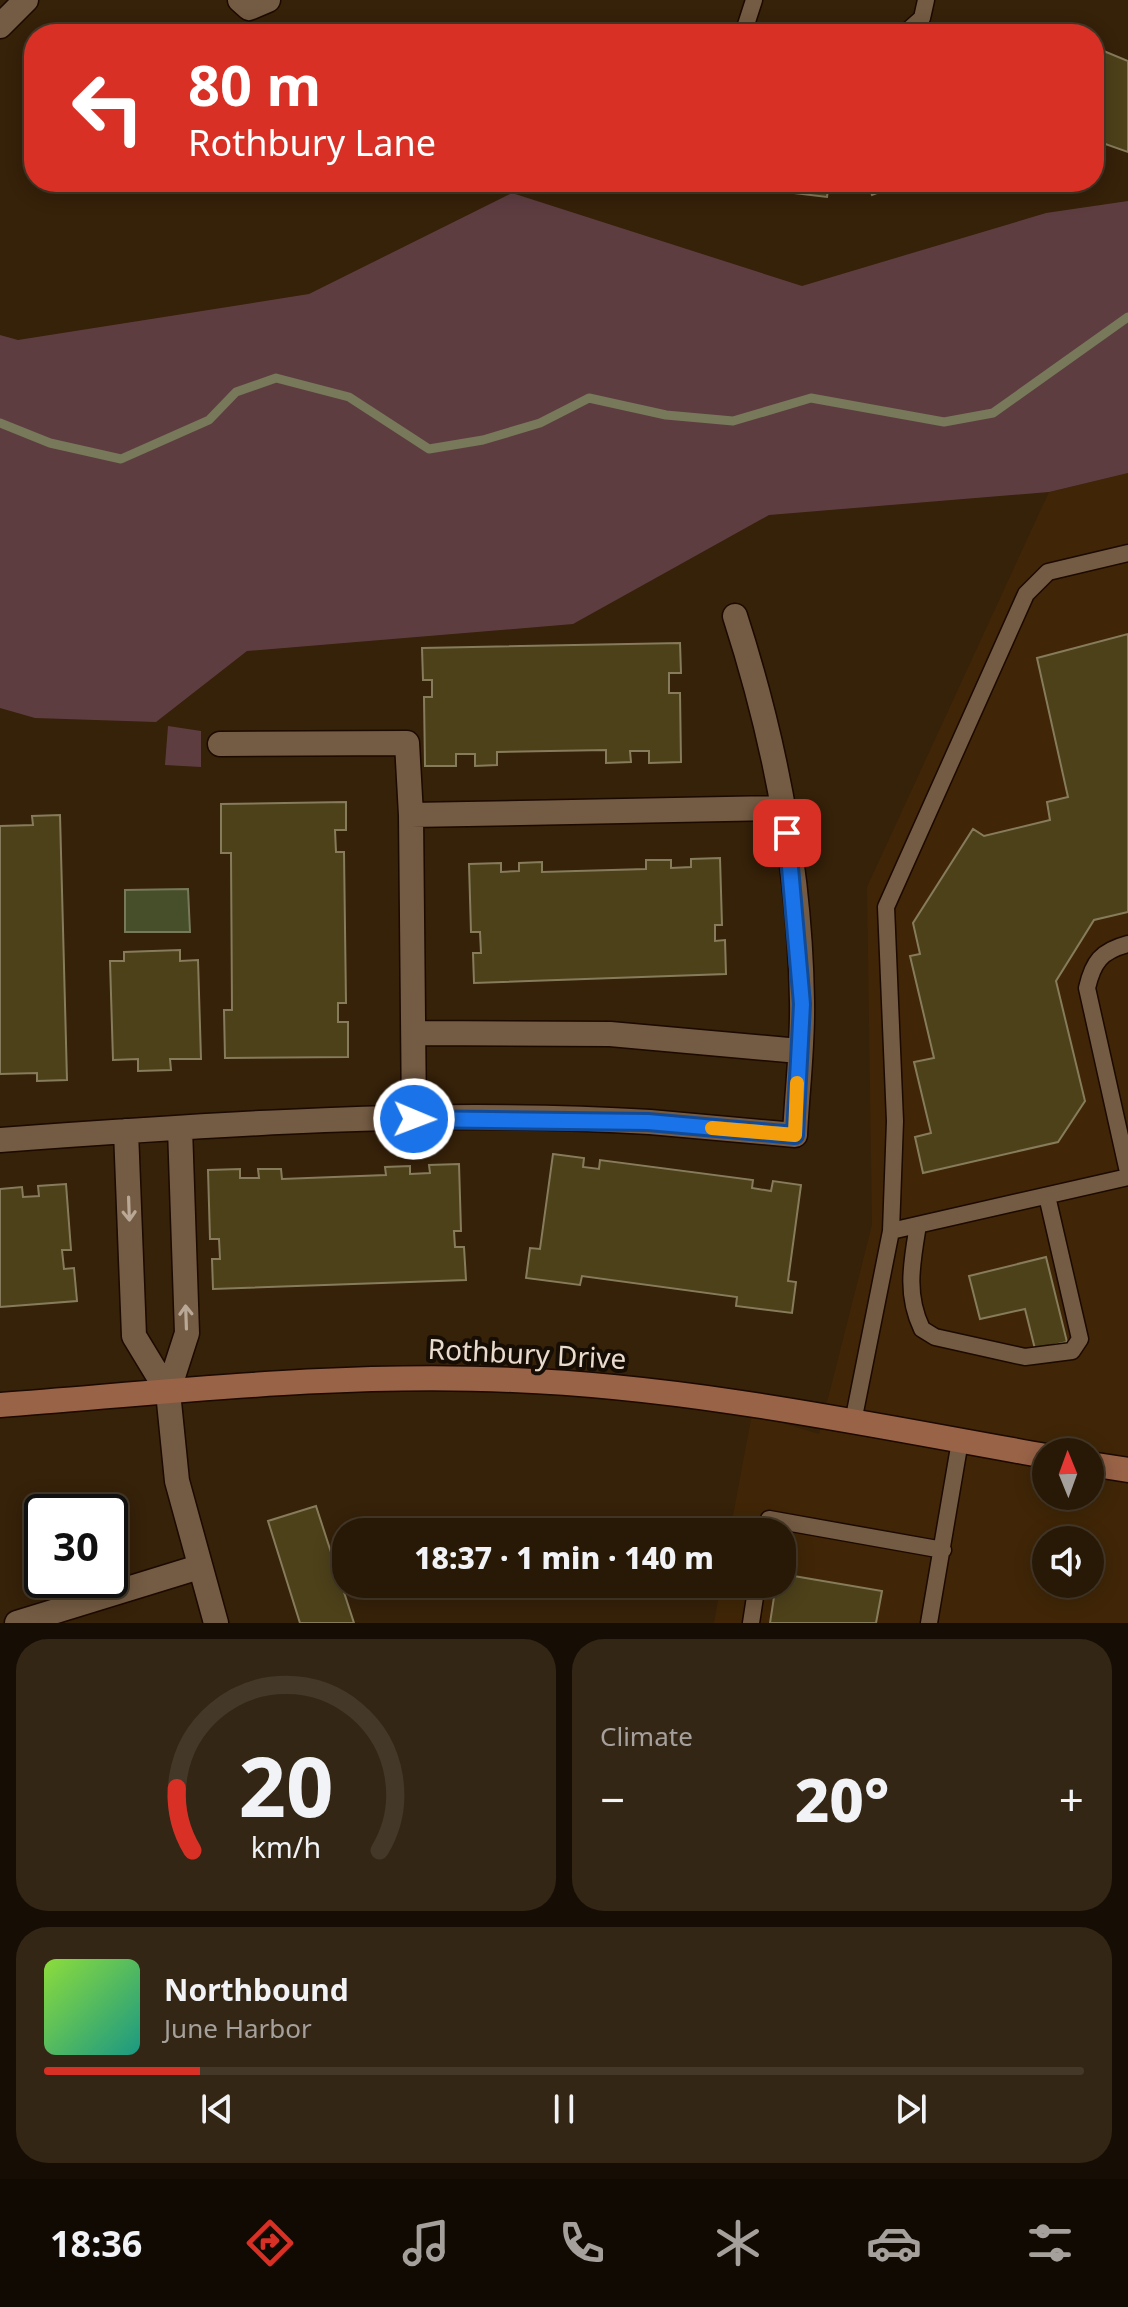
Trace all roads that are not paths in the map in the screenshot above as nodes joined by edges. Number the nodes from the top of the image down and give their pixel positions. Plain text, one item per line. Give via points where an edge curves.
1 (26, 0) edge
2 (240, 0) edge
3 (268, 0) edge
4 (754, 0) edge
5 (926, 0) edge
6 (746, 24) edge
7 (915, 24) edge
8 (0, 26) edge
9 (1128, 553) edge
10 (735, 616) dead end
11 (220, 744) dead end
12 (783, 808) junction
13 (411, 815) junction
14 (1128, 944) edge
15 (415, 1033) junction
16 (799, 1051) junction
17 (414, 1119) junction
18 (180, 1128) junction
19 (126, 1131) junction
20 (0, 1140) edge
21 (1128, 1174) edge
22 (1047, 1196) junction
23 (918, 1225) junction
24 (891, 1231) junction
25 (168, 1392) junction
26 (0, 1405) edge
27 (853, 1422) junction
28 (960, 1441) junction
29 (1032, 1454) edge
30 (1104, 1466) edge
31 (1128, 1470) edge
32 (796, 1524) edge
33 (943, 1550) junction
34 (199, 1567) junction
35 (755, 1598) edge
36 (17, 1623) edge
37 (216, 1623) edge
38 (751, 1623) edge
39 (929, 1623) edge

1 - 8 street
2 - 3 street via 249,8
4 - 6 lane
5 - 7 lane
9 - 24 lane via 1048,572 1026,594 886,907 895,1121
10 - 12 street via 758,688
11 - 13 street via 407,743
12 - 13 street
12 - 16 street via 799,942
13 - 15 street
14 - 21 lane via 1110,949 1093,963 1087,988
15 - 16 street via 610,1034
15 - 17 street
16 - 17 street via 795,1135 648,1122
17 - 18 street
18 - 19 street
25 -> 18 street via 187,1333
19 - 20 street
19 -> 25 street via 134,1336
21 - 22 lane
22 - 23 lane
22 - 23 lane via 1080,1339 1072,1351 1025,1357 935,1337 922,1329 911,1295
23 - 24 lane
24 - 27 lane
25 - 26 street, Rothbury Drive
25 - 27 street, Rothbury Drive via 322,1380 513,1379 655,1391
25 - 34 street via 177,1481
27 - 28 street, Rothbury Drive
28 - 29 street, Rothbury Drive
28 - 33 lane
30 - 31 street
32 - 33 lane
33 - 39 lane
34 - 36 street
34 - 37 street
35 - 38 lane

